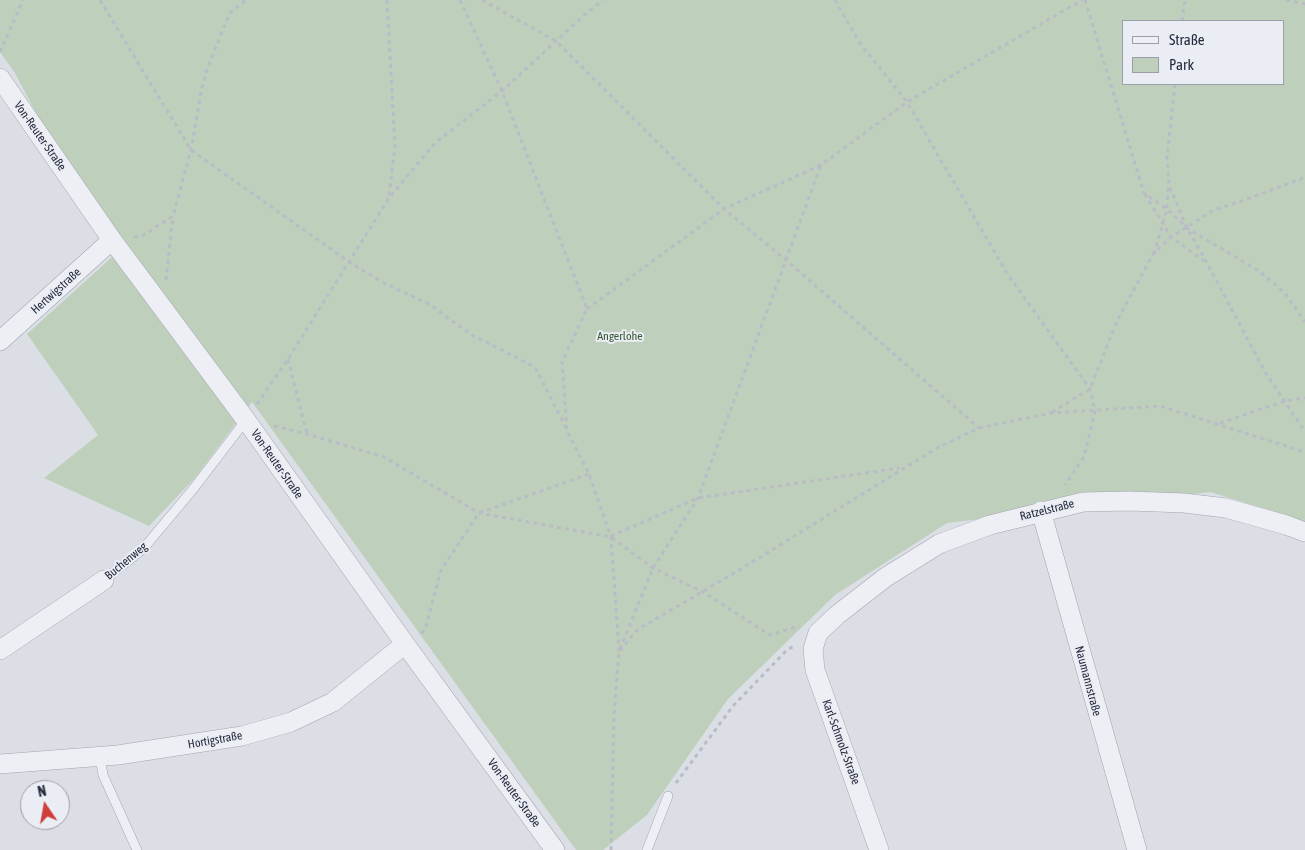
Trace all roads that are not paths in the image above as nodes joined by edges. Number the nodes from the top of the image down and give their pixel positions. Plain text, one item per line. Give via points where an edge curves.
1 (0, 78) edge
2 (112, 240) junction
3 (0, 341) edge
4 (246, 420) junction
5 (1041, 511) junction
6 (1305, 532) edge
7 (104, 580) joint
8 (811, 629) joint
9 (405, 644) junction
10 (0, 650) edge
11 (100, 757) junction
12 (0, 764) edge
13 (668, 796) road end
14 (137, 850) edge
15 (555, 850) edge
16 (647, 850) edge
17 (879, 850) edge
18 (1136, 850) edge

1 - 2 street, Von-Reuter-Straße
2 - 3 street, Hertwigstraße
2 - 4 street, Von-Reuter-Straße
4 - 7 lane, Buchenweg via 143,549
4 - 9 street, Von-Reuter-Straße
5 - 6 street, Ratzelstraße via 1083,502 1184,503 1226,508
5 - 8 street, Ratzelstraße via 939,544 886,577 837,615
5 - 18 street, Naumannstraße
7 - 10 street, Buchenweg
8 - 17 street, Karl-Schmolz-Straße via 815,670
9 - 11 street, Hortigstraße via 333,702 291,722 242,736
9 - 15 street, Von-Reuter-Straße
11 - 12 street, Hortigstraße
11 - 14 lane via 103,775
13 - 16 lane

